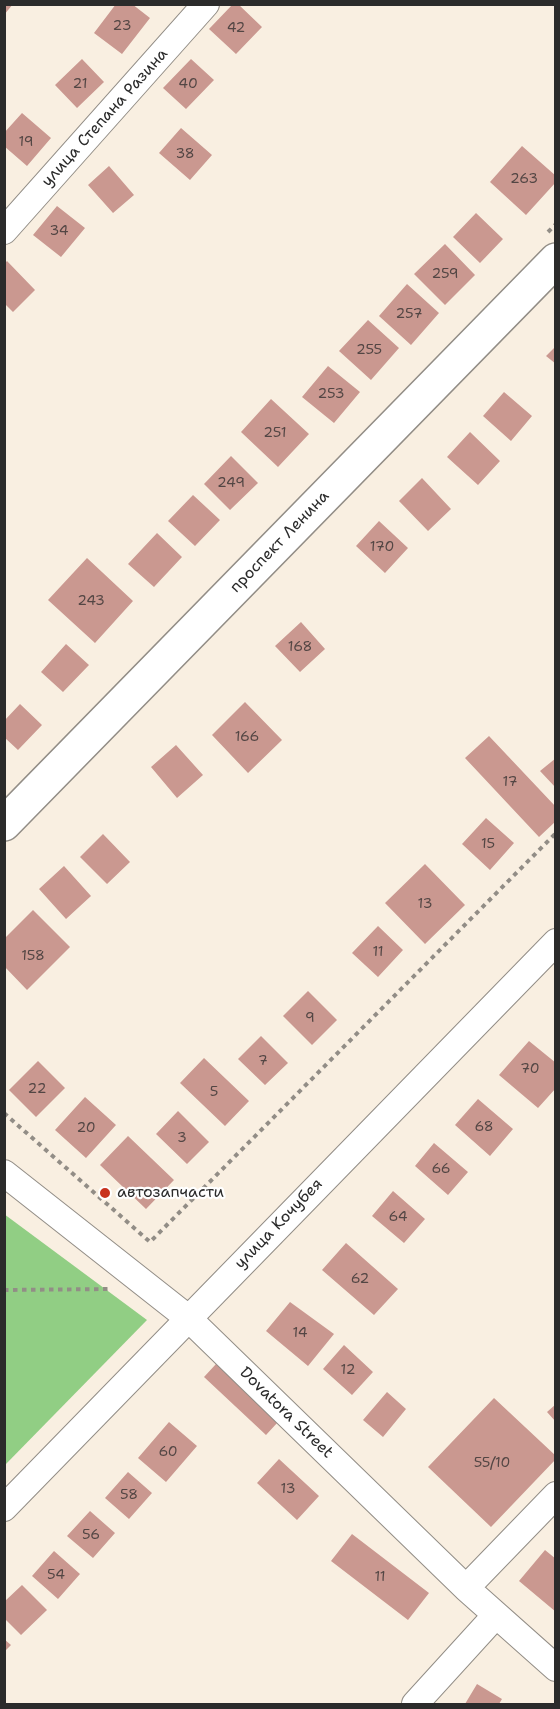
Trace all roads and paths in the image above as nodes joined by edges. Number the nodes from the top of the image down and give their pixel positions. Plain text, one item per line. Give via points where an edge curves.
1 (206, 4) edge
2 (4, 231) edge
3 (555, 261) edge
4 (4, 824) edge
5 (555, 833) edge
6 (555, 942) edge
7 (4, 1113) edge
8 (4, 1173) edge
9 (151, 1289) junction
10 (4, 1290) edge
11 (188, 1318) junction
12 (555, 1495) edge
13 (4, 1508) edge
14 (465, 1588) junction
15 (496, 1615) junction
16 (555, 1668) edge
17 (423, 1701) edge

1 - 2 street, улица Степана Разина
3 - 4 main road, проспект Ленина
5 - 7 path via 150,1242
6 - 11 street, улица Кочубея
8 - 9 street, Dovatora Street
9 - 10 path
9 - 11 street, Dovatora Street
11 - 13 street, улица Кочубея
11 - 14 street, Dovatora Street
12 - 14 street
14 - 15 street, Dovatora Street
15 - 16 street, Dovatora Street
15 - 17 street

